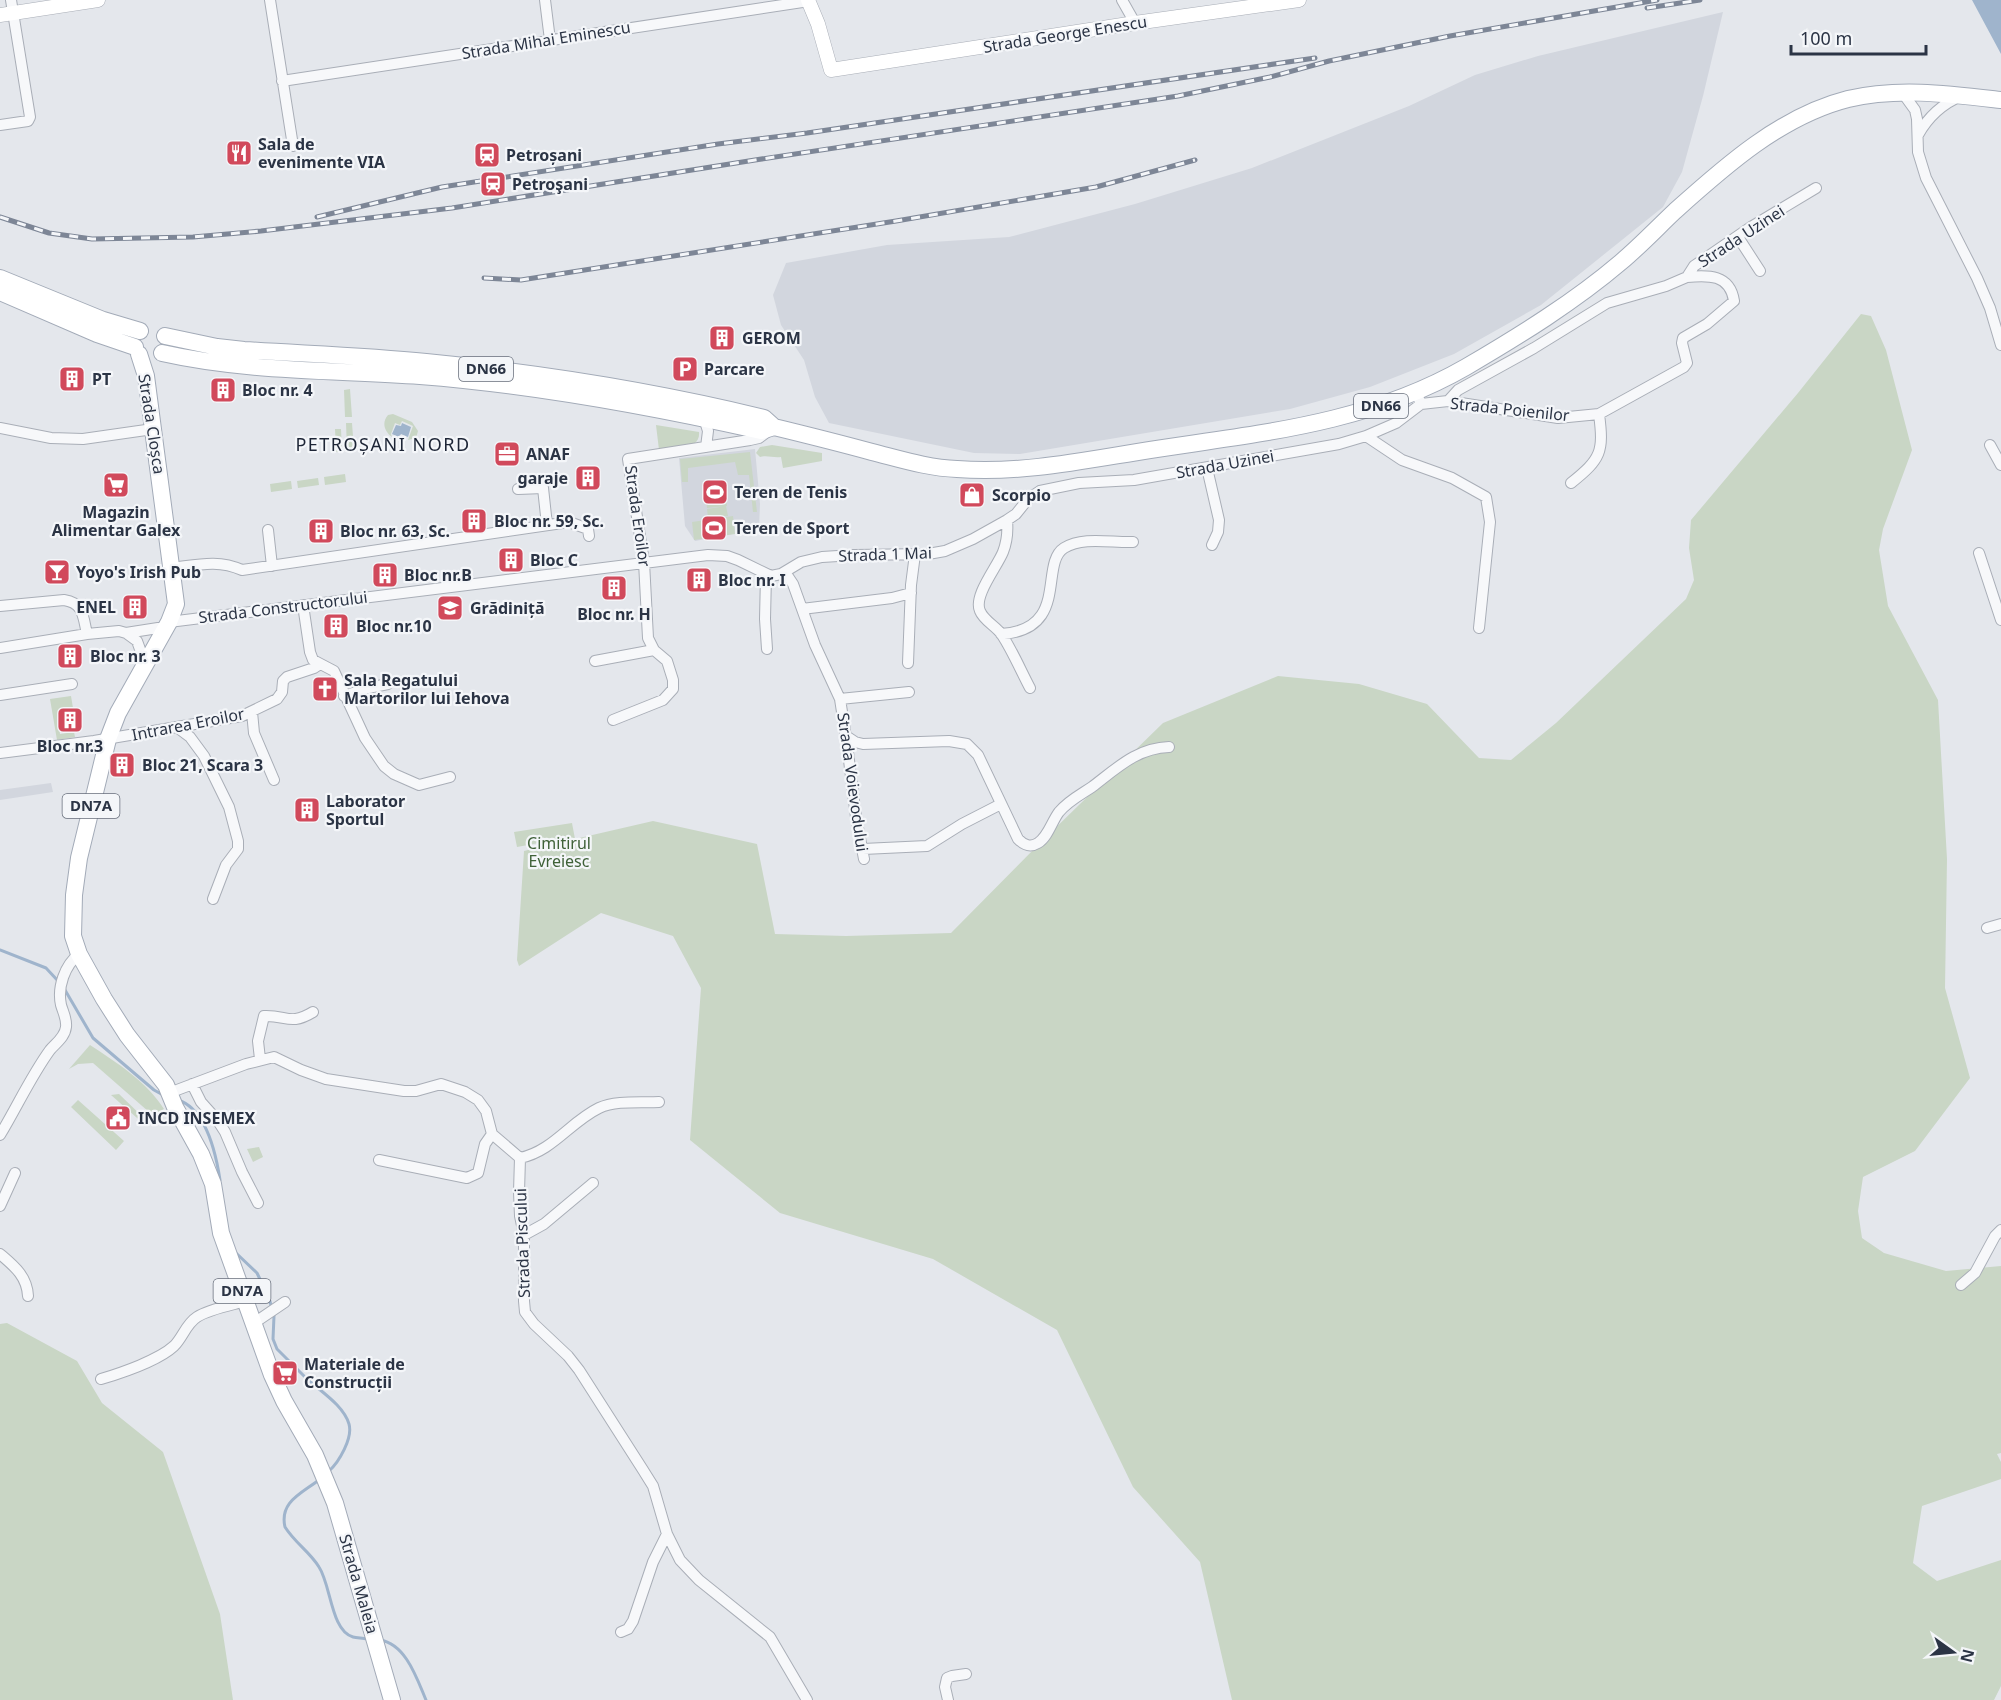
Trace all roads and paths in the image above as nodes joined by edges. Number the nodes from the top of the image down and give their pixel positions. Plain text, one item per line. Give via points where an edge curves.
1 (98, 0) edge
2 (270, 0) edge
3 (545, 0) edge
4 (808, 0) edge
5 (1122, 0) edge
6 (1299, 0) edge
7 (8, 9) edge
8 (1136, 23) junction
9 (550, 39) junction
10 (282, 81) junction
11 (1902, 92) junction
12 (1956, 94) junction
13 (2001, 99) edge
14 (0, 125) edge
15 (1918, 135) junction
16 (293, 146) dead end
17 (1816, 188) dead end
18 (1738, 237) junction
19 (1760, 271) dead end
20 (1687, 277) junction
21 (0, 278) edge
22 (0, 292) edge
23 (1990, 308) junction
24 (2001, 319) edge
25 (2001, 345) edge
26 (149, 346) junction
27 (407, 368) junction
28 (1419, 398) junction
29 (1448, 401) junction
30 (1599, 414) junction
31 (704, 418) junction
32 (774, 427) junction
33 (0, 428) edge
34 (153, 429) junction
35 (1366, 436) junction
36 (1990, 445) dead end
37 (706, 447) junction
38 (2001, 465) edge
39 (1207, 468) junction
40 (1571, 483) dead end
41 (518, 489) dead end
42 (1011, 517) junction
43 (548, 525) junction
44 (268, 530) dead end
45 (589, 536) dead end
46 (1133, 542) dead end
47 (1212, 545) dead end
48 (1979, 553) dead end
49 (915, 554) junction
50 (645, 562) junction
51 (272, 566) junction
52 (172, 568) junction
53 (785, 572) junction
54 (766, 574) junction
55 (911, 593) junction
56 (303, 605) junction
57 (0, 606) edge
58 (802, 609) junction
59 (2001, 620) edge
60 (167, 625) junction
61 (1479, 628) dead end
62 (126, 633) junction
63 (87, 634) junction
64 (1001, 634) junction
65 (0, 648) edge
66 (767, 649) dead end
67 (654, 650) junction
68 (595, 661) dead end
69 (145, 663) junction
70 (908, 663) dead end
71 (320, 664) junction
72 (72, 684) dead end
73 (388, 684) dead end
74 (1030, 688) dead end
75 (909, 692) dead end
76 (0, 695) edge
77 (344, 696) junction
78 (840, 699) junction
79 (252, 712) junction
80 (613, 720) dead end
81 (178, 728) junction
82 (846, 736) junction
83 (108, 739) junction
84 (1169, 747) dead end
85 (0, 753) edge
86 (450, 777) dead end
87 (274, 780) dead end
88 (1001, 804) junction
89 (213, 899) dead end
90 (2001, 924) edge
91 (1987, 928) dead end
92 (79, 954) junction
93 (313, 1011) dead end
94 (260, 1059) junction
95 (192, 1084) junction
96 (172, 1100) junction
97 (659, 1102) dead end
98 (492, 1134) junction
99 (0, 1135) edge
100 (520, 1158) junction
101 (379, 1160) dead end
102 (15, 1173) dead end
103 (593, 1183) dead end
104 (258, 1203) dead end
105 (0, 1206) edge
106 (2001, 1230) edge
107 (524, 1235) junction
108 (0, 1254) edge
109 (1961, 1285) dead end
110 (28, 1296) dead end
111 (246, 1300) junction
112 (101, 1379) dead end
113 (667, 1534) junction
114 (621, 1632) dead end
115 (966, 1674) dead end
116 (392, 1700) edge
117 (807, 1700) edge
118 (948, 1700) edge

1 - 7 street
2 - 10 street
3 - 9 street
4 - 8 street, Strada George Enescu via 831,70
4 - 9 street, Strada Mihai Eminescu
5 - 8 street
6 - 8 street, Strada George Enescu
7 - 14 street via 30,117 28,121
9 - 10 street, Strada Mihai Eminescu
10 - 16 street
11 - 12 main road, DN66
11 - 15 street via 1915,110
11 - 28 main road, DN66 via 1845,100 1786,124 1694,194 1596,282
12 - 13 main road, DN66
12 - 15 street via 1928,119
15 - 23 street via 1918,152 1926,178
17 - 18 street, Strada Uzinei
18 - 19 street
18 - 20 street, Strada Uzinei via 1694,266
20 - 29 street, Strada Uzinei via 1607,303 1458,390
20 - 30 street, Strada Poienilor via 1714,277 1725,282 1734,301 1683,338 1687,363 1684,367
21 - 26 main road, DN66 via 103,320
22 - 26 main road, DN66 via 97,334
23 - 24 street
23 - 25 street
26 - 27 main road, DN66 via 187,359 244,366
26 - 34 main road, Strada Cloșca / DN7A via 146,376
27 - 31 main road, DN66
27 - 32 main road, DN66 via 561,379 682,399 764,418
28 - 29 street, Strada Poienilor
28 - 32 main road, DN66 via 1318,424 1008,470 924,465
28 - 35 street, Strada Uzinei via 1396,423
29 - 30 street, Strada Poienilor via 1558,418
30 - 40 street via 1601,446 1592,466
31 - 32 main road, DN66 via 761,431
31 - 37 street via 708,431
32 - 37 street, Strada Eroilor via 759,438
33 - 34 street via 51,438 83,439
34 - 52 main road, Strada Cloșca / DN7A
35 - 39 street, Strada Uzinei
35 - 61 street via 1402,460 1452,478 1486,497 1490,522
36 - 38 street
37 - 50 street, Strada Eroilor via 628,459
39 - 42 street, Strada Uzinei via 1054,487 1028,499
39 - 47 street via 1219,520
41 - 43 street via 543,488
42 - 49 street, Strada 1 Mai via 955,548
42 - 64 street via 1004,551 978,603 984,618
43 - 45 street via 569,522 588,529
43 - 51 street
44 - 51 street
46 - 64 street via 1081,542 1063,549 1055,564 1042,614 1031,626
48 - 59 street
49 - 53 street, Strada 1 Mai via 822,557 801,562
49 - 55 street
50 - 54 street, Strada Constructorului via 718,555 750,564
50 - 56 street, Strada Constructorului
50 - 67 street, Strada Eroilor via 648,638
51 - 52 street via 242,570 220,562
52 - 60 main road, DN7A via 176,604
53 - 54 street
53 - 58 street, Strada Voievodului
54 - 66 street
55 - 58 street
55 - 70 street
56 - 60 street, Strada Constructorului
56 - 71 street via 310,652
57 - 63 street via 73,600 81,609
58 - 78 street, Strada Voievodului
60 - 62 street, Strada Constructorului
60 - 69 main road, DN7A
62 - 63 street, Strada Constructorului
62 - 69 street via 137,641
63 - 65 street, Strada Constructorului
64 - 74 street
67 - 68 street
67 - 80 street, Strada Eroilor via 667,661 673,689 663,700
69 - 83 main road, DN7A
71 - 77 street via 334,671
71 - 79 street, Intrarea Eroilor via 286,677 279,696
72 - 76 street
73 - 77 street
75 - 78 street
77 - 86 street via 365,738 394,774 419,785
78 - 82 street, Strada Voievodului
79 - 81 street, Intrarea Eroilor
79 - 87 street via 254,734
81 - 83 street, Intrarea Eroilor
81 - 89 street via 204,756 224,796 238,841 238,849 226,865
82 - 88 street via 863,744 967,744 978,755
82 - 88 street, Strada Voievodului via 863,854 927,846
83 - 85 street, Intrarea Eroilor
83 - 92 main road, DN7A via 75,886 73,926
84 - 88 street via 1156,747 1123,762 1069,801 1036,844 1030,846 1018,839
90 - 91 street
92 - 96 main road, DN7A via 121,1027 159,1076
92 - 99 street via 64,974 59,993 66,1019 63,1036
93 - 94 street via 292,1020 264,1016 258,1041
94 - 95 street
94 - 98 street via 279,1058 313,1075 361,1085 404,1091 441,1084 452,1087 478,1100 486,1111
95 - 96 street
95 - 104 street via 225,1132
96 - 111 main road, DN7A via 208,1170 221,1233
97 - 100 street via 600,1108 561,1138
98 - 100 street
98 - 101 street via 485,1144 478,1173 467,1178
100 - 107 street, Strada Piscului via 520,1216
102 - 105 street
103 - 107 street via 544,1224
106 - 109 street via 1975,1273
107 - 113 street, Strada Piscului via 525,1312 579,1370 643,1470 653,1486
108 - 110 street via 26,1281
111 - 112 street via 203,1313 161,1355
111 - 116 main road, Strada Maleia / DN7A via 271,1311 278,1389 330,1489
113 - 114 street via 633,1621
113 - 117 street, Strada Piscului via 688,1570 770,1637
115 - 118 street via 947,1678

